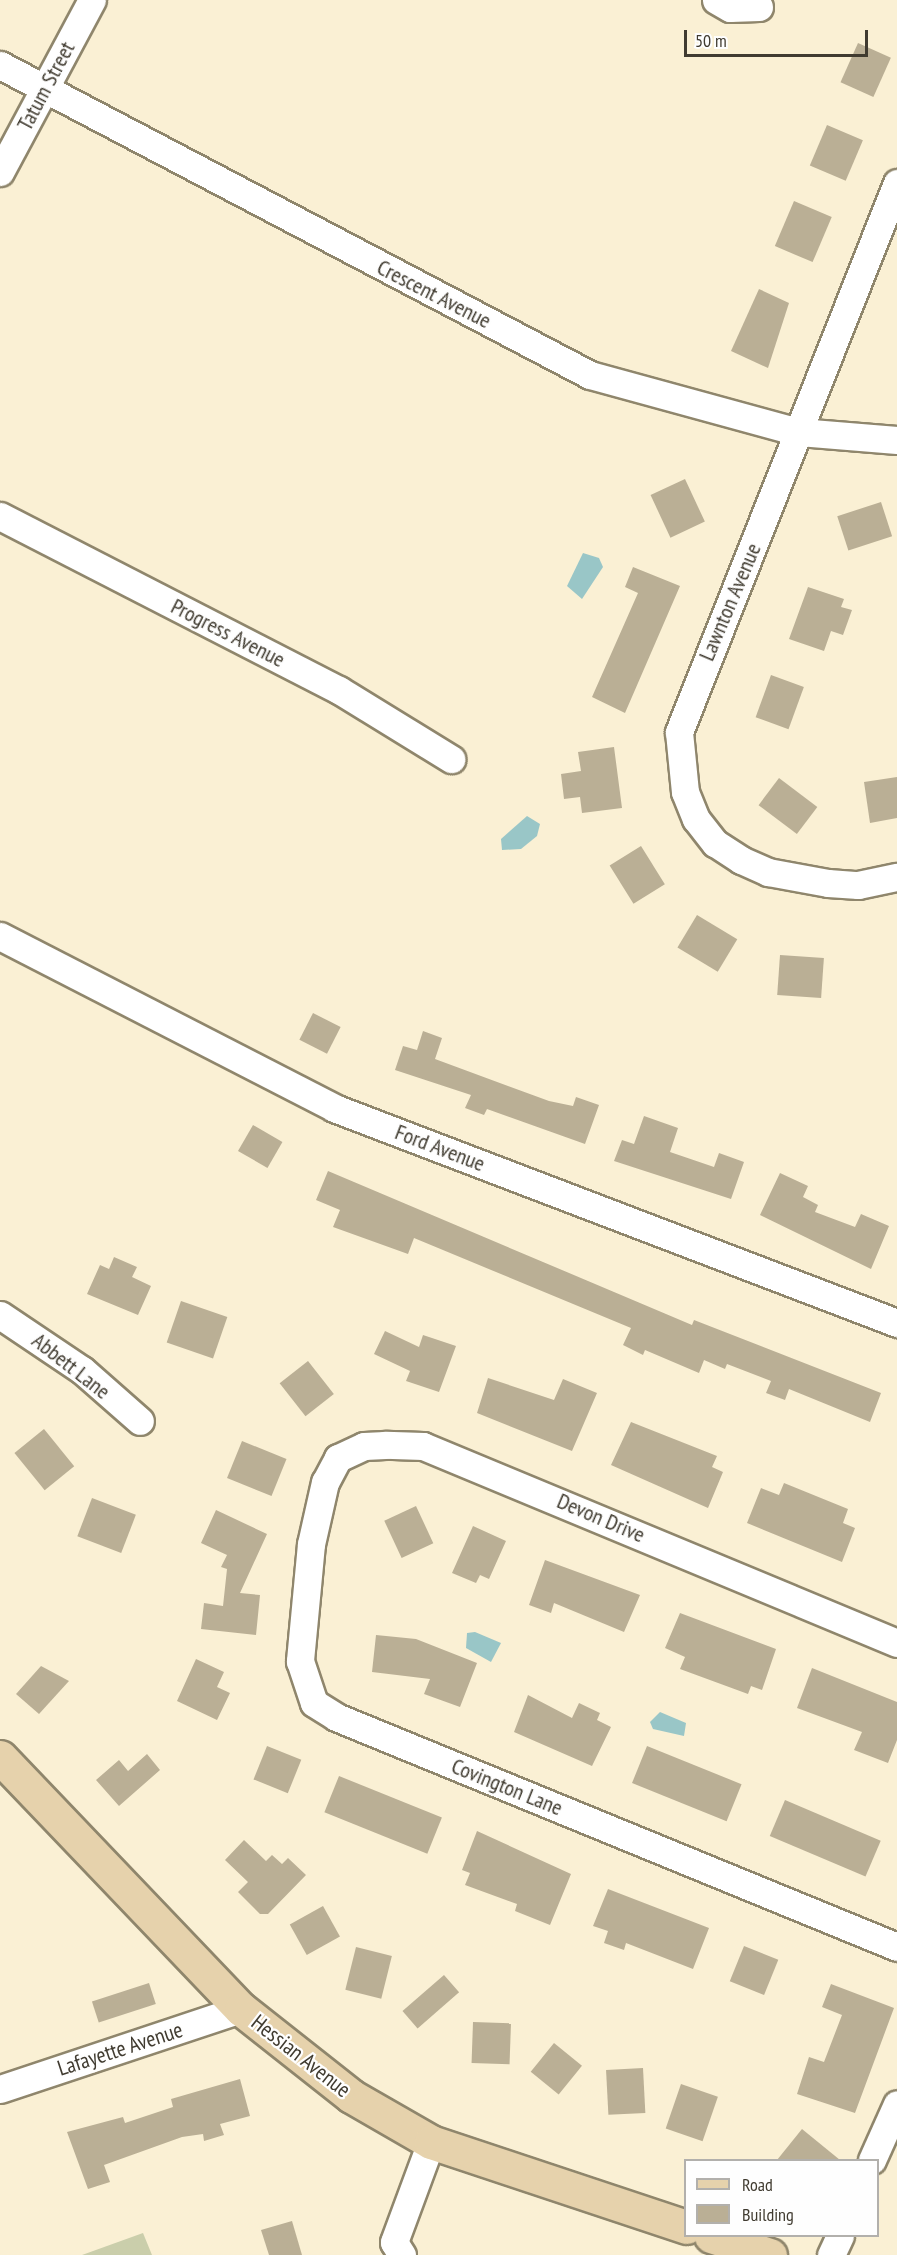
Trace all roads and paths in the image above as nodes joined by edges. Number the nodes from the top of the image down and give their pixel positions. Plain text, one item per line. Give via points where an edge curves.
1 (92, 0) edge
2 (716, 0) edge
3 (759, 7) dead end
4 (0, 65) edge
5 (43, 92) junction
6 (0, 172) edge
7 (897, 183) edge
8 (800, 432) junction
9 (897, 440) edge
10 (0, 516) edge
11 (451, 759) dead end
12 (897, 877) edge
13 (0, 936) edge
14 (0, 1315) edge
15 (897, 1323) edge
16 (140, 1421) dead end
17 (322, 1496) joint
18 (897, 1642) edge
19 (0, 1757) edge
20 (897, 1947) edge
21 (241, 2009) junction
22 (0, 2089) edge
23 (897, 2104) edge
24 (430, 2142) junction
25 (872, 2159) edge
26 (684, 2226) edge
27 (717, 2237) edge
28 (839, 2237) edge
29 (402, 2255) edge
30 (770, 2255) edge
31 (831, 2255) edge

1 - 5 street, Tatum Street
2 - 3 street via 730,8
4 - 5 street, Crescent Avenue
5 - 6 street, Tatum Street
5 - 8 street, Crescent Avenue via 590,375
7 - 8 street, Lawnton Avenue
8 - 9 street, Crescent Avenue
8 - 12 street, Lawnton Avenue via 688,702 679,732 685,792 696,819 715,843 768,872 858,885
10 - 11 street, Progress Avenue via 339,690
13 - 15 street, Ford Avenue via 334,1108
14 - 16 street, Abbett Lane via 82,1370
17 - 18 street, Devon Drive via 339,1458 364,1446 423,1446
17 - 20 street, Covington Lane via 300,1661 314,1703 336,1717
19 - 21 main road, Hessian Avenue
21 - 22 street, Lafayette Avenue
21 - 24 main road, Hessian Avenue via 351,2096
23 - 25 street
24 - 26 main road, Hessian Avenue
24 - 29 street via 394,2242
27 - 30 main road
28 - 31 street

